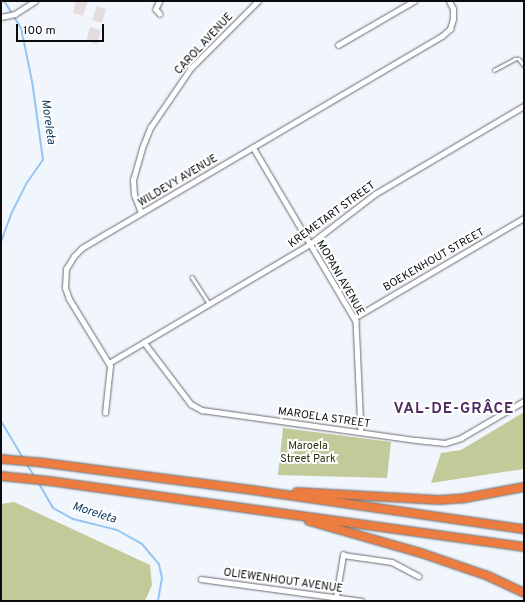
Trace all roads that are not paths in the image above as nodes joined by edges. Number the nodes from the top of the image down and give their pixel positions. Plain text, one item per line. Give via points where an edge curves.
1 (160, 1) edge
2 (258, 1) edge
3 (414, 1) edge
4 (449, 1) edge
5 (34, 2) edge
6 (160, 14) dead end
7 (1, 17) edge
8 (338, 45) dead end
9 (524, 66) edge
10 (494, 70) dead end
11 (524, 106) edge
12 (253, 147) junction
13 (141, 213) junction
14 (524, 218) edge
15 (310, 244) junction
16 (192, 278) dead end
17 (209, 304) junction
18 (354, 318) junction
19 (144, 342) junction
20 (109, 363) junction
21 (524, 401) edge
22 (105, 414) dead end
23 (361, 432) junction
24 (2, 459) edge
25 (1, 476) edge
26 (524, 487) edge
27 (252, 490) junction
28 (278, 513) junction
29 (524, 529) edge
30 (524, 547) edge
31 (418, 576) dead end
32 (201, 579) dead end
33 (524, 592) edge
34 (336, 597) junction
35 (362, 601) edge

1 - 6 street via 156,9
2 - 13 street, CAROL AVENUE via 188,72 150,128 133,180 134,195
3 - 8 street
4 - 12 street, WILDEVY AVENUE via 454,19 450,29 442,36
5 - 7 street via 15,14
9 - 10 lane via 519,59 515,59
11 - 15 street, KREMETART STREET via 382,189
12 - 13 street, WILDEVY AVENUE
12 - 15 street, MOPANI AVENUE
13 - 20 street, WILDEVY AVENUE via 82,248 66,269 65,288 68,299
14 - 18 street, BOEKENHOUT STREET
15 - 17 street, KREMETART STREET
15 - 18 street, MOPANI AVENUE
16 - 17 lane
17 - 19 street, KREMETART STREET
18 - 23 street, MOPANI AVENUE via 357,330
19 - 20 street, KREMETART STREET
19 - 23 street, MAROELA STREET via 196,408
20 - 22 street via 111,370
21 - 23 street, MAROELA STREET via 450,442 427,442
24 - 27 highway
25 - 28 highway
26 - 27 highway via 439,500
27 - 29 highway
28 - 30 highway
28 - 33 highway via 421,552
31 - 34 street via 392,562 343,555
32 - 34 street, OLIEWENHOUT AVENUE
34 - 35 street, OLIEWENHOUT AVENUE

